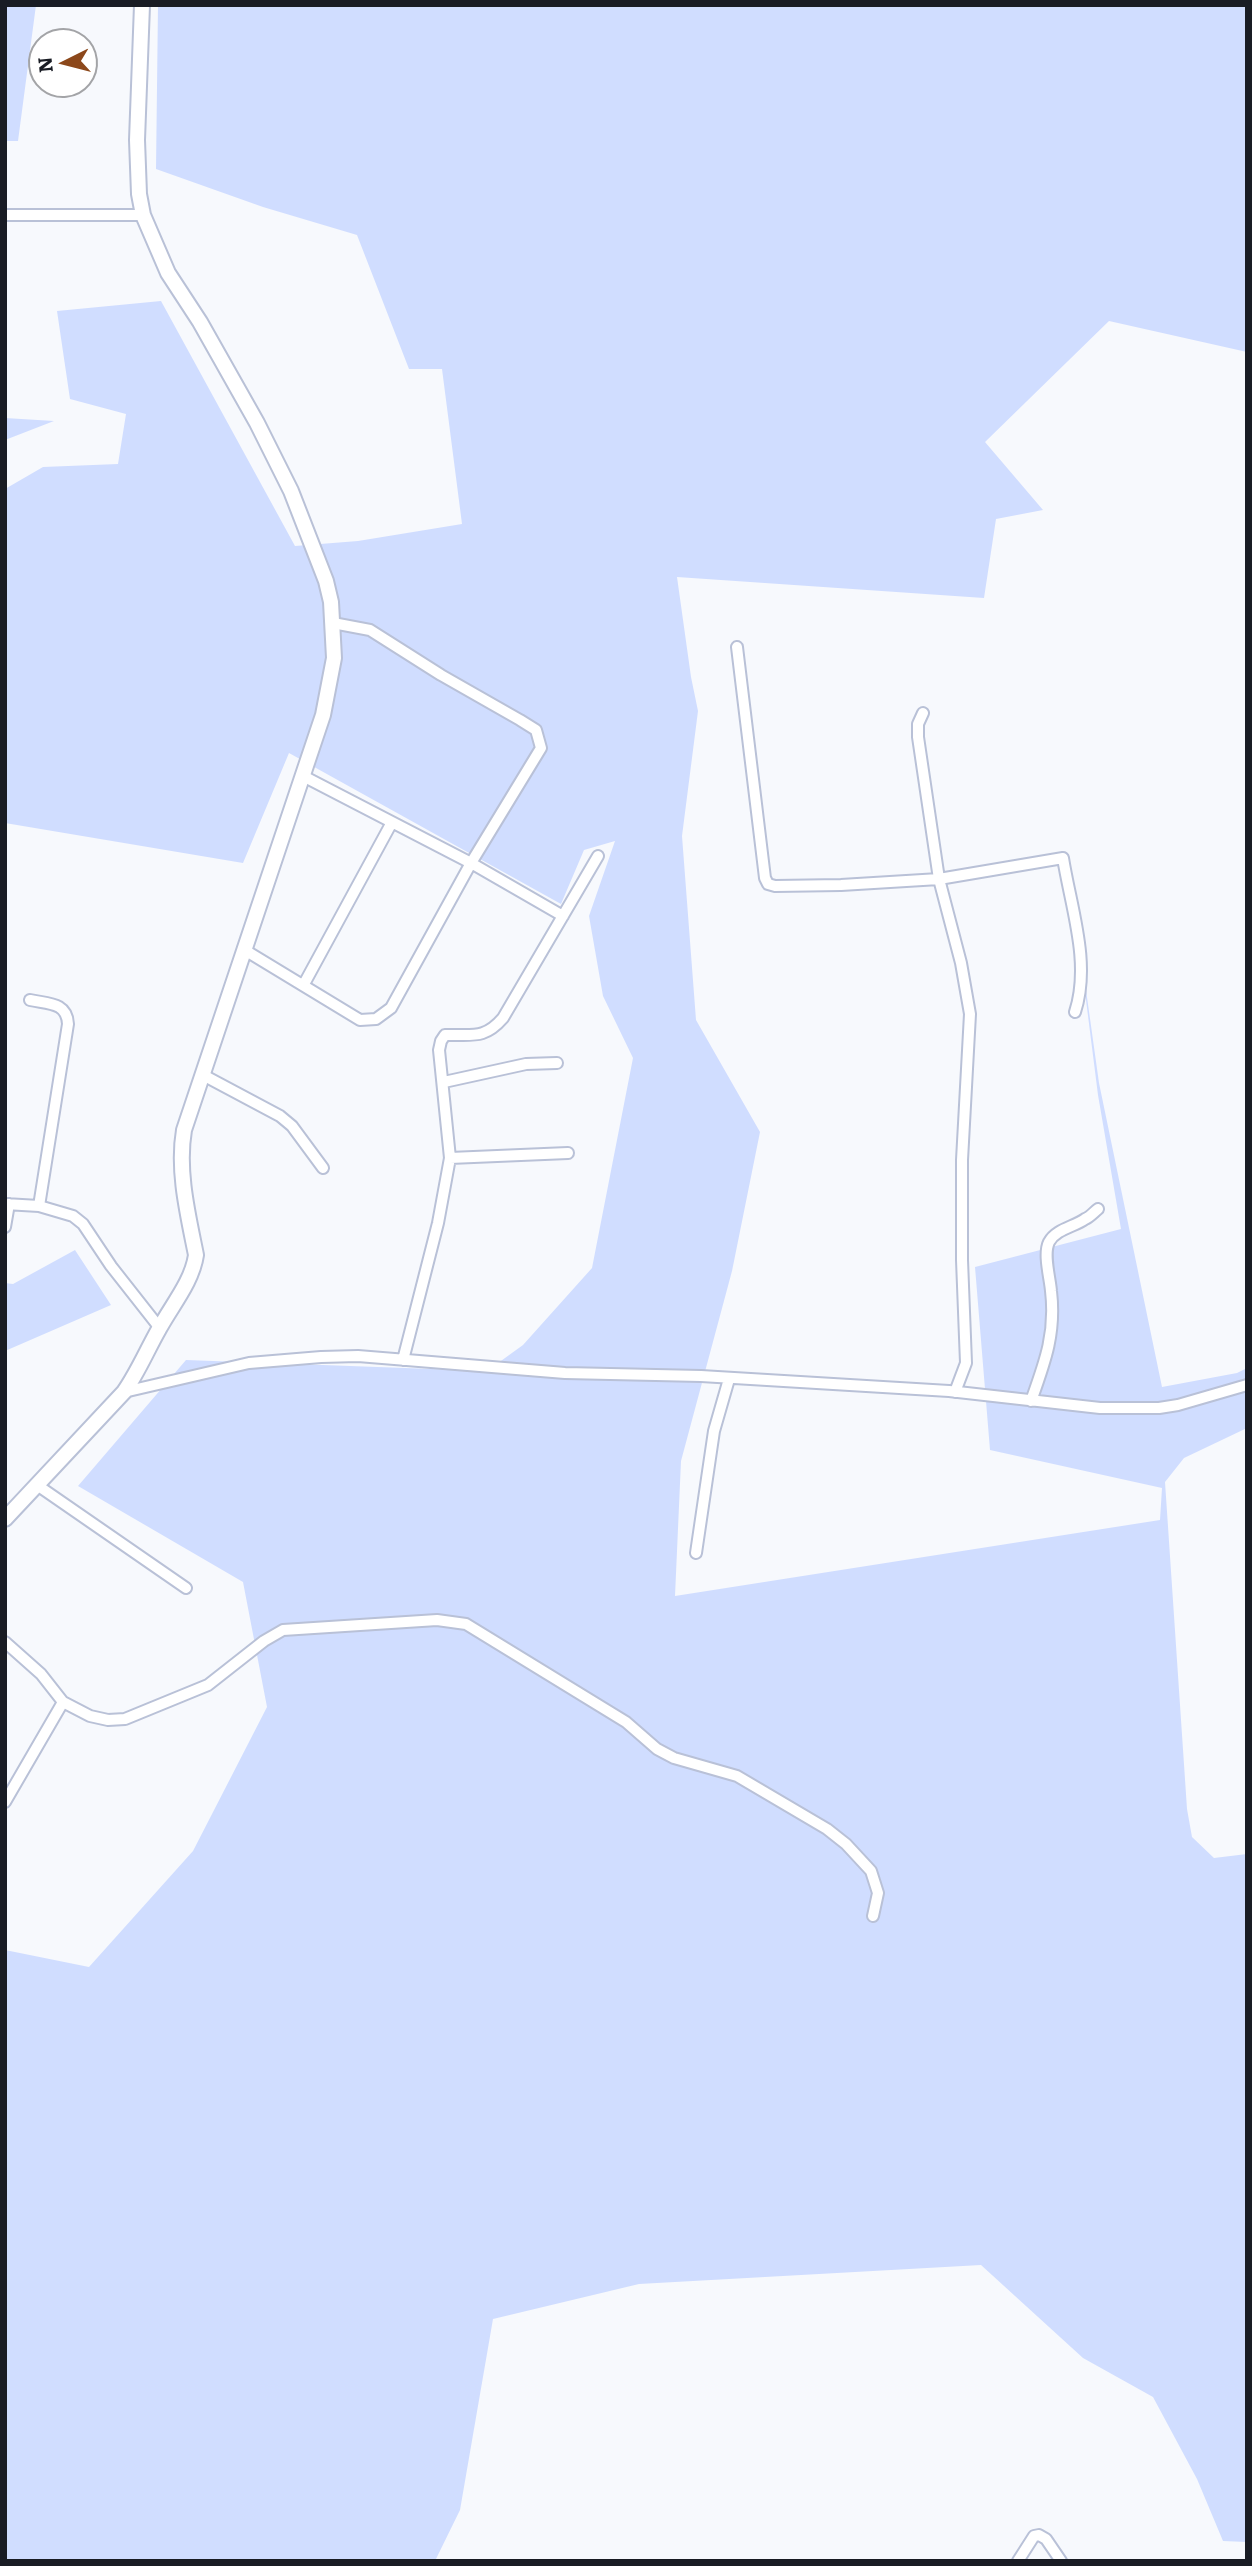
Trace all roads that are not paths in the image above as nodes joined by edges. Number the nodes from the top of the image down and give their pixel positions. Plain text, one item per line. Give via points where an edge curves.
1 (142, 5) edge
2 (5, 215) edge
3 (143, 215) junction
4 (333, 624) junction
5 (737, 647) dead end
6 (923, 713) dead end
7 (303, 776) junction
8 (391, 824) junction
9 (598, 856) dead end
10 (471, 863) junction
11 (939, 879) junction
12 (563, 916) junction
13 (243, 949) junction
14 (304, 984) junction
15 (30, 1000) dead end
16 (1074, 1012) dead end
17 (557, 1063) dead end
18 (202, 1075) junction
19 (444, 1082) junction
20 (568, 1153) dead end
21 (450, 1158) junction
22 (323, 1168) dead end
23 (7, 1204) edge
24 (39, 1206) junction
25 (1098, 1209) dead end
26 (5, 1227) edge
27 (159, 1327) junction
28 (403, 1360) junction
29 (729, 1379) junction
30 (1247, 1385) edge
31 (124, 1392) junction
32 (955, 1392) junction
33 (1031, 1401) junction
34 (37, 1485) junction
35 (5, 1519) edge
36 (696, 1553) dead end
37 (186, 1588) dead end
38 (5, 1642) edge
39 (63, 1702) junction
40 (5, 1802) edge
41 (873, 1916) dead end
42 (1018, 2561) edge
43 (1062, 2561) edge

1 - 3 street via 137,141
2 - 3 street
3 - 4 street via 168,273 257,423 291,491 326,581
4 - 7 street via 330,680
4 - 10 street via 370,630 536,730 541,748
5 - 11 street via 768,884
6 - 11 street via 918,737
7 - 8 street
7 - 13 street
8 - 10 street
8 - 14 street
9 - 12 street
10 - 12 street
10 - 14 street via 391,1008 376,1019 360,1020
11 - 16 street via 1063,858 1082,967 1081,994
11 - 32 street via 970,1014 962,1170 966,1363
12 - 19 street via 492,1031 445,1035 439,1050
13 - 14 street
13 - 18 street
15 - 24 street via 61,1007 68,1015
17 - 19 street via 526,1064
18 - 22 street via 280,1116
18 - 27 street via 181,1146 194,1269
19 - 21 street
20 - 21 street
21 - 28 street
23 - 24 street
23 - 26 street
24 - 27 street via 73,1216 83,1224
25 - 33 street via 1049,1241 1053,1329
27 - 31 street
28 - 29 street via 565,1373
28 - 31 street via 358,1356 283,1359
29 - 32 street
29 - 36 street via 714,1431
30 - 33 street via 1159,1408
31 - 34 street
32 - 33 street
34 - 35 street
34 - 37 street
38 - 39 street via 41,1674
39 - 40 street
39 - 41 street via 90,1716 125,1719 208,1685 264,1641 289,1629 437,1620 466,1624 626,1722 657,1749 737,1776 827,1829 871,1871 878,1893
42 - 43 street via 1027,2544 1040,2535

